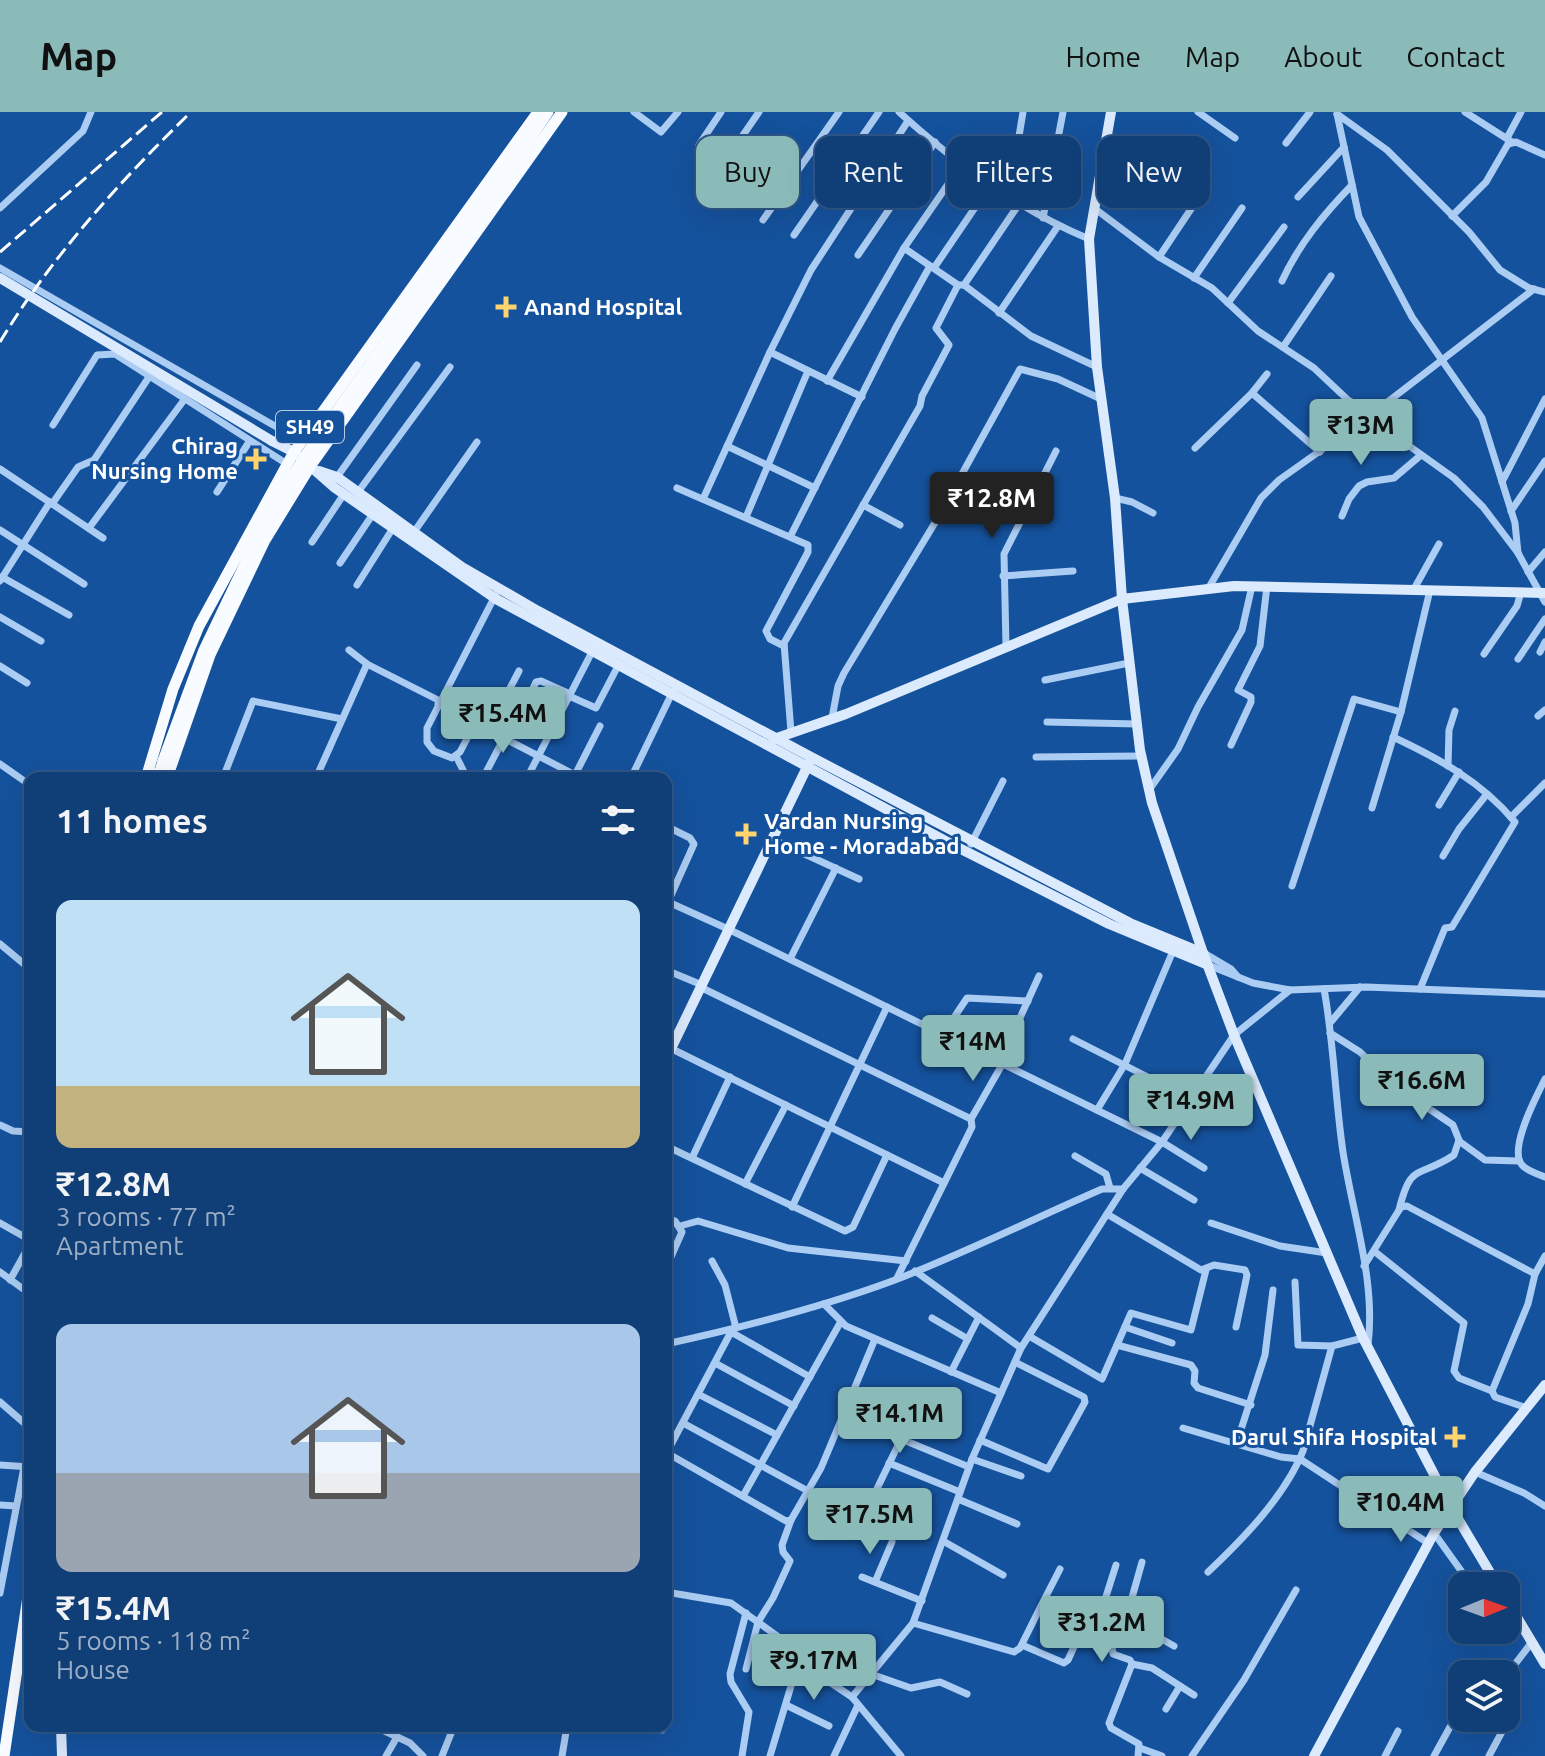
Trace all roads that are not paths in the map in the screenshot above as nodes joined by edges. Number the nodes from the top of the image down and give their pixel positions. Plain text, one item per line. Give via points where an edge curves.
1 (91, 112) edge
2 (538, 112) edge
3 (548, 112) edge
4 (562, 112) edge
5 (634, 112) edge
6 (678, 112) edge
7 (721, 112) edge
8 (759, 112) edge
9 (839, 112) edge
10 (879, 112) edge
11 (899, 112) edge
12 (1011, 112) edge
13 (1063, 112) edge
14 (1111, 112) edge
15 (1198, 112) edge
16 (1310, 112) edge
17 (1465, 112) edge
18 (1521, 112) edge
19 (1336, 113) edge
20 (1022, 116) edge
21 (908, 121) junction
22 (705, 136) edge
23 (742, 136) edge
24 (1019, 136) edge
25 (1235, 138) dead end
26 (1509, 140) junction
27 (935, 142) junction
28 (1286, 143) dead end
29 (1344, 147) junction
30 (947, 152) edge
31 (1545, 155) edge
32 (1352, 185) junction
33 (947, 186) edge
34 (1298, 197) dead end
35 (0, 208) edge
36 (974, 208) edge
37 (1016, 208) edge
38 (1026, 208) edge
39 (1094, 208) junction
40 (1192, 208) edge
41 (1242, 208) dead end
42 (1452, 216) junction
43 (1043, 218) junction
44 (763, 220) dead end
45 (1058, 226) junction
46 (1284, 227) dead end
47 (794, 235) dead end
48 (1089, 239) junction
49 (904, 248) junction
50 (858, 255) dead end
51 (1159, 257) junction
52 (932, 267) junction
53 (0, 268) edge
54 (1331, 276) dead end
55 (0, 278) edge
56 (1194, 278) junction
57 (1282, 281) dead end
58 (961, 285) junction
59 (1534, 289) junction
60 (1545, 292) edge
61 (1228, 303) junction
62 (999, 313) junction
63 (1283, 347) junction
64 (770, 352) junction
65 (1442, 361) junction
66 (417, 365) dead end
67 (450, 367) dead end
68 (1097, 367) junction
69 (808, 371) junction
70 (1267, 374) dead end
71 (149, 377) junction
72 (827, 381) junction
73 (1252, 393) junction
74 (862, 397) junction
75 (1101, 399) junction
76 (1545, 399) edge
77 (184, 400) junction
78 (1372, 414) junction
79 (53, 425) dead end
80 (301, 441) junction
81 (249, 442) junction
82 (477, 442) dead end
83 (727, 446) junction
84 (1195, 448) dead end
85 (1056, 451) dead end
86 (294, 452) junction
87 (1320, 452) junction
88 (1421, 455) junction
89 (1545, 461) edge
90 (287, 464) junction
91 (770, 466) junction
92 (314, 468) junction
93 (0, 469) edge
94 (337, 477) junction
95 (1502, 482) junction
96 (677, 488) dead end
97 (815, 488) junction
98 (217, 492) dead end
99 (358, 492) junction
100 (344, 494) junction
101 (1115, 498) junction
102 (703, 499) junction
103 (51, 503) junction
104 (863, 505) junction
105 (1511, 511) junction
106 (1153, 513) dead end
107 (373, 514) junction
108 (1342, 516) dead end
109 (746, 517) junction
110 (900, 525) dead end
111 (89, 528) junction
112 (393, 528) junction
113 (0, 530) edge
114 (414, 532) junction
115 (791, 535) junction
116 (103, 538) dead end
117 (312, 542) dead end
118 (22, 544) junction
119 (1439, 544) dead end
120 (429, 548) junction
121 (1545, 552) edge
122 (1518, 553) junction
123 (0, 557) edge
124 (11, 563) junction
125 (340, 563) dead end
126 (1073, 571) dead end
127 (1528, 572) junction
128 (1003, 576) junction
129 (1, 579) edge
130 (84, 584) dead end
131 (357, 585) dead end
132 (1252, 586) junction
133 (1267, 586) junction
134 (1208, 589) junction
135 (1414, 589) junction
136 (1430, 590) junction
137 (1521, 592) junction
138 (497, 594) junction
139 (1543, 596) edge
140 (1122, 599) junction
141 (69, 615) dead end
142 (0, 617) edge
143 (1545, 619) edge
144 (41, 641) dead end
145 (1545, 642) edge
146 (594, 646) junction
147 (784, 646) junction
148 (1006, 647) junction
149 (349, 650) dead end
150 (1540, 652) dead end
151 (1484, 654) dead end
152 (1518, 659) dead end
153 (1129, 663) junction
154 (367, 664) junction
155 (619, 664) junction
156 (0, 666) edge
157 (519, 671) dead end
158 (1045, 680) dead end
159 (27, 683) dead end
160 (674, 689) junction
161 (570, 695) junction
162 (439, 703) junction
163 (1455, 711) dead end
164 (1401, 712) junction
165 (832, 718) junction
166 (342, 719) junction
167 (1047, 722) dead end
168 (475, 723) junction
169 (1137, 724) junction
170 (600, 726) dead end
171 (488, 730) junction
172 (791, 732) junction
173 (776, 737) junction
174 (1393, 737) junction
175 (506, 739) junction
176 (766, 744) junction
177 (1231, 745) dead end
178 (456, 756) junction
179 (538, 756) junction
180 (1141, 756) junction
181 (1036, 757) dead end
182 (809, 762) junction
183 (0, 764) edge
184 (1448, 766) junction
185 (158, 772) edge
186 (159, 772) edge
187 (159, 772) edge
188 (225, 772) edge
189 (319, 772) edge
190 (464, 772) edge
191 (487, 772) edge
192 (530, 772) edge
193 (568, 772) edge
194 (577, 772) edge
195 (634, 772) edge
196 (1459, 772) junction
197 (24, 781) edge
198 (1003, 781) dead end
199 (1545, 783) edge
200 (1149, 790) junction
201 (1487, 794) junction
202 (1439, 805) dead end
203 (1372, 808) dead end
204 (1511, 817) junction
205 (672, 829) edge
206 (772, 839) junction
207 (973, 841) junction
208 (967, 852) junction
209 (1443, 856) dead end
210 (836, 868) junction
211 (859, 879) dead end
212 (1292, 886) dead end
213 (672, 891) edge
214 (672, 904) edge
215 (728, 929) junction
216 (1, 946) edge
217 (1173, 951) junction
218 (1203, 953) junction
219 (790, 959) junction
220 (24, 964) edge
221 (1208, 965) junction
222 (672, 973) edge
223 (1039, 976) dead end
224 (1238, 977) junction
225 (701, 986) junction
226 (1360, 987) junction
227 (1324, 989) junction
228 (1420, 989) junction
229 (1290, 990) junction
230 (1545, 994) edge
231 (1028, 1001) junction
232 (887, 1007) junction
233 (1330, 1023) junction
234 (1330, 1033) junction
235 (943, 1034) junction
236 (1234, 1035) junction
237 (1073, 1039) dead end
238 (672, 1043) edge
239 (672, 1053) edge
240 (1001, 1063) junction
241 (860, 1064) junction
242 (1125, 1064) junction
243 (730, 1077) junction
244 (1545, 1079) edge
245 (1191, 1099) junction
246 (786, 1105) junction
247 (1097, 1110) junction
248 (971, 1119) junction
249 (0, 1125) edge
250 (830, 1127) junction
251 (24, 1132) edge
252 (1459, 1141) junction
253 (1162, 1142) junction
254 (672, 1149) edge
255 (887, 1155) junction
256 (1075, 1156) dead end
257 (692, 1158) junction
258 (1519, 1161) junction
259 (1140, 1168) junction
260 (1204, 1168) dead end
261 (1545, 1177) edge
262 (944, 1183) junction
263 (745, 1184) junction
264 (1110, 1188) junction
265 (1123, 1189) junction
266 (1194, 1200) dead end
267 (792, 1207) junction
268 (1399, 1210) junction
269 (1107, 1214) junction
270 (672, 1221) edge
271 (0, 1223) edge
272 (1211, 1223) dead end
273 (680, 1226) junction
274 (24, 1238) edge
275 (1374, 1251) junction
276 (24, 1253) edge
277 (1327, 1253) junction
278 (672, 1256) edge
279 (1545, 1256) edge
280 (712, 1261) dead end
281 (906, 1261) junction
282 (1364, 1266) junction
283 (1206, 1270) junction
284 (915, 1271) junction
285 (0, 1272) edge
286 (1535, 1274) junction
287 (897, 1279) junction
288 (10, 1280) junction
289 (1295, 1282) dead end
290 (24, 1290) edge
291 (1273, 1290) dead end
292 (824, 1304) junction
293 (979, 1317) junction
294 (932, 1318) dead end
295 (840, 1323) junction
296 (1125, 1327) junction
297 (1236, 1327) dead end
298 (733, 1330) junction
299 (1029, 1336) junction
300 (875, 1339) junction
301 (968, 1339) junction
302 (672, 1343) edge
303 (1172, 1343) dead end
304 (1366, 1343) junction
305 (1117, 1345) junction
306 (1332, 1346) junction
307 (1021, 1348) junction
308 (1015, 1362) junction
309 (715, 1363) junction
310 (951, 1372) junction
311 (810, 1377) junction
312 (1545, 1385) edge
313 (1492, 1391) junction
314 (1001, 1393) junction
315 (698, 1394) junction
316 (0, 1402) edge
317 (1251, 1405) junction
318 (794, 1406) junction
319 (1527, 1408) junction
320 (843, 1415) junction
321 (24, 1423) edge
322 (683, 1423) junction
323 (1183, 1428) dead end
324 (777, 1435) junction
325 (901, 1439) junction
326 (980, 1440) junction
327 (1237, 1442) junction
328 (672, 1443) edge
329 (672, 1457) edge
330 (1300, 1459) junction
331 (889, 1463) junction
332 (970, 1463) junction
333 (0, 1465) edge
334 (761, 1465) junction
335 (24, 1467) edge
336 (1475, 1472) junction
337 (1021, 1476) dead end
338 (24, 1478) edge
339 (808, 1491) junction
340 (743, 1496) junction
341 (959, 1496) junction
342 (0, 1505) edge
343 (16, 1506) junction
344 (1545, 1506) edge
345 (1451, 1507) junction
346 (791, 1520) junction
347 (1017, 1524) dead end
348 (859, 1526) dead end
349 (1431, 1538) junction
350 (943, 1541) junction
351 (892, 1542) dead end
352 (1142, 1562) dead end
353 (1116, 1565) dead end
354 (1060, 1569) dead end
355 (1208, 1572) dead end
356 (1460, 1572) edge
357 (1490, 1572) edge
358 (1003, 1575) dead end
359 (2, 1577) edge
360 (862, 1577) dead end
361 (875, 1582) junction
362 (1296, 1590) dead end
363 (0, 1593) edge
364 (672, 1593) edge
365 (922, 1601) junction
366 (1041, 1606) junction
367 (1130, 1607) junction
368 (1105, 1609) junction
369 (746, 1613) junction
370 (1126, 1619) junction
371 (758, 1622) junction
372 (24, 1623) edge
373 (913, 1623) junction
374 (1520, 1623) edge
375 (1520, 1632) edge
376 (1078, 1638) dead end
377 (1529, 1638) junction
378 (1093, 1639) dead end
379 (787, 1643) junction
380 (1022, 1645) junction
381 (1174, 1646) dead end
382 (800, 1656) junction
383 (1516, 1660) edge
384 (1132, 1664) junction
385 (1545, 1664) edge
386 (746, 1669) dead end
387 (871, 1674) junction
388 (779, 1678) dead end
389 (1180, 1686) junction
390 (967, 1694) dead end
391 (1194, 1695) dead end
392 (852, 1697) junction
393 (786, 1705) junction
394 (858, 1705) junction
395 (1166, 1709) dead end
396 (829, 1726) dead end
397 (1398, 1731) dead end
398 (1448, 1731) edge
399 (61, 1732) edge
400 (388, 1732) edge
401 (452, 1732) edge
402 (566, 1732) edge
403 (1502, 1732) edge
404 (397, 1737) junction
405 (1139, 1752) edge
406 (4, 1756) edge
407 (62, 1756) edge
408 (386, 1756) edge
409 (423, 1756) edge
410 (442, 1756) edge
411 (562, 1756) edge
412 (742, 1756) edge
413 (770, 1756) edge
414 (834, 1756) edge
415 (901, 1756) edge
416 (1162, 1756) edge
417 (1192, 1756) edge
418 (1314, 1756) edge
419 (1385, 1756) edge
420 (1434, 1756) edge
421 (1489, 1756) edge

1 - 35 street via 83,131
2 - 80 main road, SH49
3 - 186 main road, SH49, bridge via 307,453 267,518 204,650
4 - 92 main road, SH49
5 - 6 street via 661,132
7 - 22 street
8 - 23 street
9 - 44 street
10 - 47 street
11 - 21 street
12 - 20 street
13 - 43 street
14 - 39 main road
15 - 25 street
16 - 28 street
17 - 26 street
18 - 26 street
19 - 29 street
19 - 42 street via 1387,150
20 - 24 street
21 - 27 street
21 - 64 street via 817,260
26 - 31 street
26 - 42 street via 1486,182
27 - 30 street
27 - 50 street
29 - 32 street
29 - 34 street
32 - 57 street via 1318,221
32 - 65 street via 1373,245
33 - 49 street
36 - 52 street
37 - 58 street
38 - 43 street
39 - 48 main road
39 - 51 street
40 - 51 street
41 - 56 street
42 - 59 street via 1500,270
43 - 45 street
45 - 48 street
45 - 62 street
46 - 61 street
48 - 68 main road
49 - 52 street
49 - 72 street
51 - 56 street
52 - 58 street
52 - 74 street
53 - 80 street
54 - 63 street
55 - 86 main road, bridge
56 - 61 street
58 - 62 street
58 - 104 street via 936,328 949,345
59 - 60 street
59 - 65 street
61 - 63 street
62 - 68 street via 1031,336
63 - 78 street
64 - 69 street
64 - 83 street
65 - 78 street
65 - 95 street via 1482,418
66 - 94 street
67 - 99 street
68 - 75 main road
69 - 72 street
69 - 91 street
70 - 73 street
71 - 77 street
71 - 79 street via 115,354 97,355
71 - 103 street via 94,460 78,467
72 - 74 street
73 - 84 street
73 - 87 street
74 - 97 street
75 - 101 main road
75 - 165 street via 1020,369 844,673
76 - 95 street
77 - 81 street
77 - 111 street
78 - 87 street
78 - 88 street
80 - 86 main road, SH49
81 - 90 street
81 - 98 street
82 - 114 street
83 - 91 street
83 - 102 street
85 - 128 street via 1006,546
86 - 90 main road, SH49
86 - 92 main road
87 - 134 street via 1261,498
88 - 108 street via 1394,478 1359,486
88 - 122 street via 1483,507
89 - 105 street
90 - 185 main road, SH49 via 199,626 173,689
91 - 97 street
91 - 109 street
92 - 94 main road
92 - 100 main road
92 - 187 main road, SH49 via 265,540
93 - 103 street
94 - 99 main road
95 - 105 street
96 - 102 street
97 - 115 street
99 - 114 main road
100 - 107 main road
100 - 117 street
101 - 106 street
101 - 140 main road
102 - 109 street
103 - 111 street
103 - 118 street
104 - 110 street
104 - 147 street
105 - 122 street
107 - 112 main road
107 - 125 street
109 - 115 street
111 - 116 street
112 - 120 main road
112 - 131 street
113 - 118 street
114 - 120 main road
115 - 147 street via 809,548 766,631
118 - 124 street
118 - 130 street
119 - 135 street
120 - 138 main road
121 - 127 street
122 - 127 street
123 - 124 street
124 - 129 street
126 - 128 street
127 - 139 street
128 - 148 street
129 - 141 street
132 - 133 main road
132 - 134 main road
132 - 200 street via 1242,630 1178,749
133 - 135 main road
133 - 177 street via 1260,646 1238,690 1251,702
134 - 140 main road
135 - 136 main road
136 - 137 main road
136 - 164 street
137 - 139 main road
137 - 151 street
138 - 146 main road
138 - 162 street
140 - 148 main road
140 - 153 main road
142 - 144 street
143 - 152 street
145 - 150 street
146 - 155 main road
146 - 160 main road
146 - 161 street
147 - 172 street
148 - 165 main road
149 - 154 street
153 - 158 street
153 - 169 main road
154 - 162 street
154 - 166 street
155 - 160 main road
155 - 161 street via 596,708
156 - 159 street
157 - 171 street
160 - 173 main road
160 - 176 main road
160 - 195 street
161 - 175 street via 536,682
161 - 179 street
162 - 168 street
162 - 178 street via 427,728 427,742 447,758
163 - 184 street
164 - 174 street
164 - 212 street via 1354,699
165 - 172 main road
166 - 188 street via 253,701
166 - 189 street
167 - 169 street
168 - 171 street
168 - 178 street
169 - 180 main road
170 - 194 street
171 - 175 street
172 - 173 main road
173 - 176 main road
173 - 182 main road
174 - 184 street
174 - 203 street
175 - 179 street
175 - 191 street
176 - 182 main road
178 - 190 street
179 - 192 street
179 - 193 street
180 - 181 street
180 - 200 main road
182 - 206 main road
182 - 207 main road
182 - 208 main road
183 - 197 street
184 - 196 street
196 - 201 street
196 - 202 street
198 - 207 street
199 - 204 street
200 - 218 main road
201 - 204 street
201 - 209 street
204 - 228 street via 1514,824 1452,927 1445,928
205 - 213 street via 694,844
206 - 210 street
206 - 215 main road
207 - 208 street
207 - 218 main road via 1130,923
208 - 217 main road
210 - 211 street
210 - 219 street
214 - 215 street
215 - 219 street
215 - 225 main road
216 - 220 street
217 - 221 main road
217 - 242 street
218 - 221 main road
218 - 224 street
219 - 232 street
221 - 224 street
221 - 236 main road
222 - 225 street
223 - 231 street
224 - 229 street
225 - 238 main road
225 - 241 street
226 - 227 street
226 - 228 street
226 - 233 street
227 - 229 street
227 - 233 street
228 - 230 street
229 - 236 street
231 - 235 street via 967,998
231 - 240 street
232 - 235 street
232 - 241 street
233 - 234 street
234 - 252 street via 1453,1125
234 - 282 street via 1343,1153
235 - 240 street
236 - 245 street
236 - 277 main road
237 - 242 street
239 - 243 street
240 - 247 street
240 - 248 street
241 - 248 street
241 - 250 street
242 - 245 street
242 - 247 street
243 - 246 street
243 - 257 street
244 - 258 street via 1523,1127
245 - 253 street
246 - 250 street
246 - 263 street
247 - 253 street
248 - 262 street via 972,1127
249 - 251 street
250 - 255 street
250 - 267 street
252 - 258 street via 1485,1160
252 - 268 street via 1454,1155 1408,1180
253 - 259 street
253 - 260 street
254 - 257 street
255 - 262 street
255 - 267 street via 850,1230 839,1230
256 - 264 street via 1106,1174
257 - 263 street
258 - 261 street
259 - 265 street
259 - 266 street
262 - 281 street
263 - 267 street
264 - 265 street
264 - 284 street
265 - 269 street
268 - 275 street
268 - 286 street via 1409,1206
269 - 283 street
269 - 299 street
270 - 273 street
271 - 274 street
272 - 277 street via 1280,1246
273 - 278 street via 681,1239
273 - 281 street via 698,1221 788,1248
275 - 282 street
275 - 313 street via 1462,1321 1465,1328 1454,1371
276 - 288 street
277 - 304 main road
279 - 286 street
280 - 298 street via 725,1285
281 - 287 street
282 - 304 street via 1371,1302
283 - 296 street via 1191,1330 1134,1313
283 - 297 street via 1214,1265 1246,1272
284 - 287 street
284 - 293 street
285 - 288 street
286 - 313 street
287 - 292 street
288 - 290 street
289 - 306 street via 1298,1345
291 - 317 street via 1269,1338
292 - 295 street
292 - 298 street
293 - 301 street
293 - 307 street
294 - 301 street
295 - 300 street
295 - 311 street
296 - 303 street
296 - 305 street
298 - 302 street
298 - 309 street
298 - 311 street
299 - 305 street via 1102,1379
299 - 307 street
300 - 310 street
300 - 320 street
301 - 310 street
304 - 306 street
304 - 345 main road
305 - 317 street via 1191,1365 1198,1388
306 - 330 street
307 - 308 street
308 - 314 street
308 - 326 street via 1085,1402 1048,1469
309 - 315 street
309 - 318 street
310 - 314 street
311 - 318 street
312 - 319 main road
313 - 319 street via 1495,1397
314 - 326 street
315 - 322 street
315 - 324 street
316 - 321 street
317 - 327 street
318 - 324 street
319 - 336 main road
320 - 325 street
320 - 339 street
322 - 328 street
322 - 334 street
323 - 327 street
324 - 334 street
325 - 331 street
325 - 332 street
326 - 332 street
327 - 330 street
329 - 340 street
330 - 349 street
330 - 355 street via 1250,1531
331 - 341 street
331 - 348 street
332 - 337 street
332 - 341 street
333 - 335 street
334 - 339 street
334 - 340 street
336 - 344 street
336 - 345 main road
338 - 343 street
339 - 346 street
340 - 346 street
341 - 347 street
341 - 350 street
342 - 343 street
343 - 359 street
345 - 349 main road
345 - 357 main road
346 - 371 street via 782,1545 790,1561
349 - 356 street
349 - 418 main road
350 - 358 street
350 - 365 street
351 - 361 street
352 - 367 street
353 - 368 street
354 - 366 street
359 - 363 street
360 - 361 street
361 - 365 street
362 - 417 street
364 - 369 street via 731,1603
365 - 373 street
366 - 368 street via 1059,1613
366 - 380 street
367 - 368 street
367 - 370 street
368 - 378 street
369 - 371 street
369 - 412 street via 730,1674 749,1712
370 - 381 street
370 - 384 street via 1112,1651
371 - 379 street
371 - 386 street
372 - 406 main road
373 - 380 street via 1010,1651
373 - 387 street
374 - 377 main road
375 - 377 street
376 - 380 street via 1064,1663
377 - 383 street
377 - 385 main road
379 - 382 street
379 - 388 street
382 - 392 street
382 - 393 street
384 - 389 street via 1152,1668
384 - 405 street via 1110,1726
387 - 390 street via 911,1688 940,1682
387 - 392 street
389 - 391 street
389 - 395 street
392 - 394 street
393 - 396 street
393 - 413 street
394 - 414 street
394 - 415 street
397 - 419 street
398 - 420 street
399 - 407 main road
400 - 404 street
401 - 410 street
402 - 411 street
403 - 421 street
404 - 408 street
404 - 409 street
405 - 416 street

